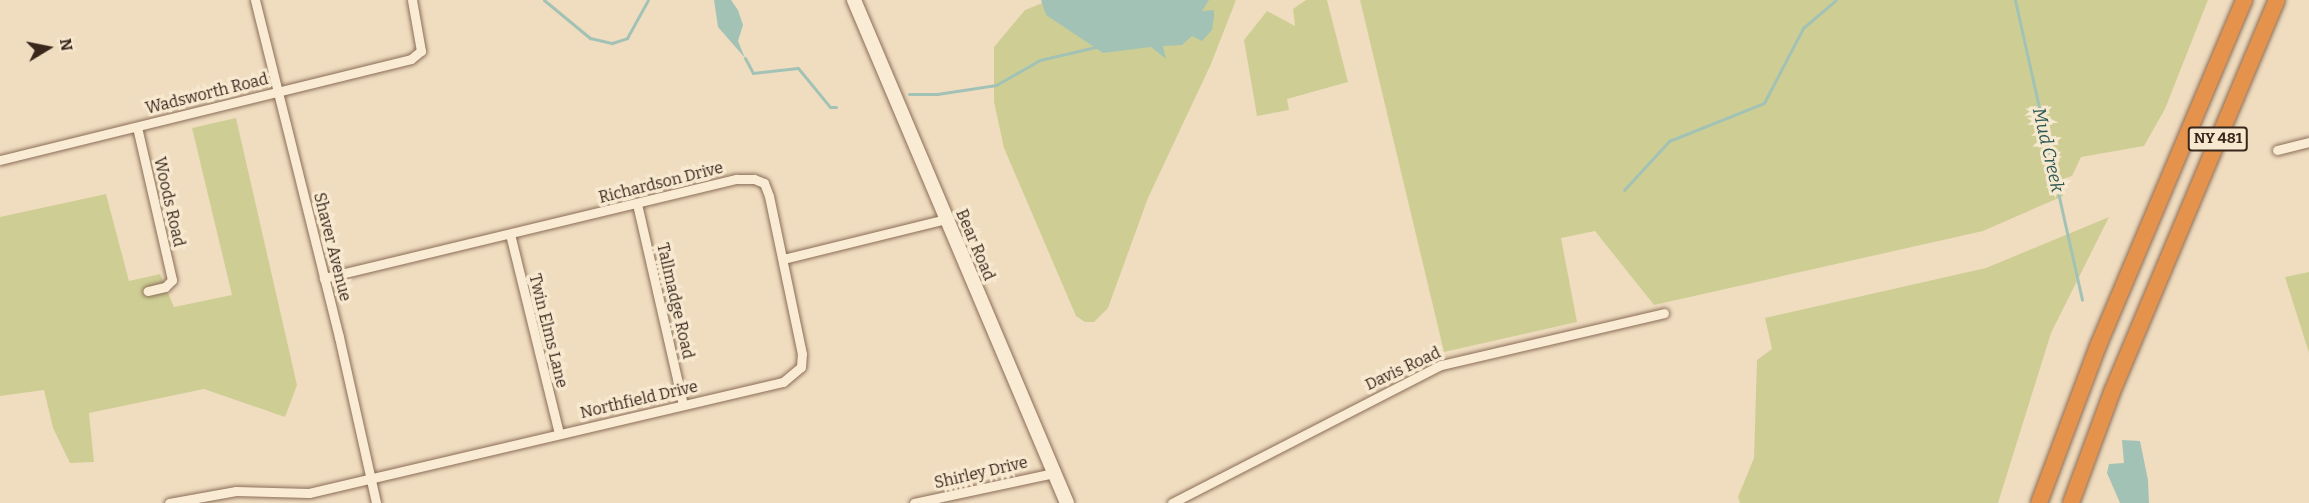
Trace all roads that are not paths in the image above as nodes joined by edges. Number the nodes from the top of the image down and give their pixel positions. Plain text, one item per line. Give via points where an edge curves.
1 (255, 0) edge
2 (412, 0) edge
3 (854, 0) edge
4 (2244, 0) edge
5 (2277, 0) edge
6 (277, 93) junction
7 (137, 127) junction
8 (2309, 142) edge
9 (2277, 150) dead end
10 (0, 160) edge
11 (637, 204) junction
12 (946, 219) junction
13 (510, 234) junction
14 (783, 259) junction
15 (324, 278) junction
16 (147, 291) dead end
17 (1664, 313) dead end
18 (683, 405) junction
19 (559, 434) junction
20 (1054, 472) junction
21 (371, 478) junction
22 (217, 493) junction
23 (169, 503) edge
24 (219, 503) edge
25 (376, 503) edge
26 (914, 503) edge
27 (1067, 503) edge
28 (1173, 503) edge
29 (2039, 503) edge
30 (2071, 503) edge

1 - 6 street, Shaver Avenue
2 - 6 street, Wadsworth Road via 420,54 411,60
3 - 12 main road, Bear Road
4 - 29 highway, NY 481 via 2090,366
5 - 30 highway, NY 481 via 2112,392
6 - 7 street, Wadsworth Road
6 - 15 street, Shaver Avenue
7 - 10 street, Wadsworth Road
7 - 16 street, Woods Road via 171,283
8 - 9 street
11 - 13 street, Richardson Drive
11 - 14 street, Richardson Drive via 754,179 764,183 770,196
11 - 18 street, Tallmadge Road
12 - 14 street
12 - 20 main road, Bear Road
13 - 15 street, Richardson Drive
13 - 19 street, Twin Elms Lane
14 - 18 street, Northfield Drive via 802,354 801,367 794,377 783,382
15 - 21 street, Shaver Avenue
17 - 28 street, Davis Road via 1441,365
18 - 19 street, Northfield Drive
19 - 21 street, Northfield Drive
20 - 26 street, Shirley Drive
20 - 27 main road, Bear Road
21 - 22 street, Northfield Drive via 309,493
21 - 25 street, Shaver Avenue
22 - 23 street, Northfield Drive
22 - 24 street

